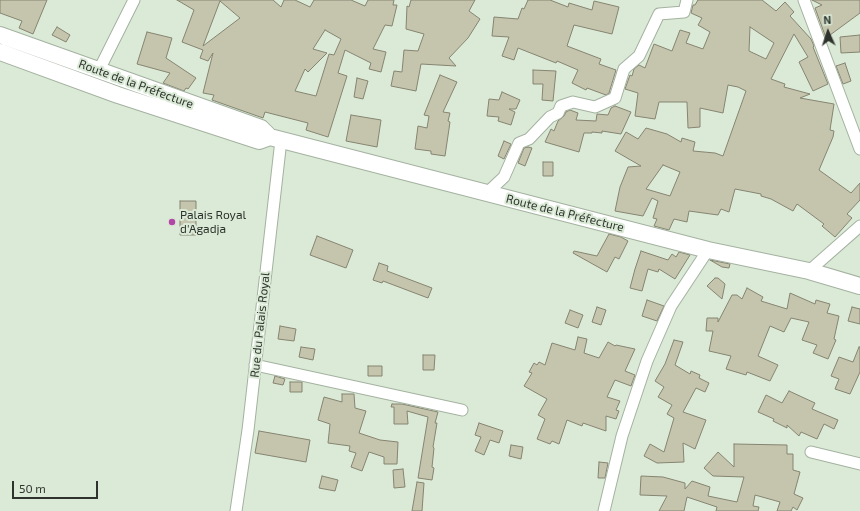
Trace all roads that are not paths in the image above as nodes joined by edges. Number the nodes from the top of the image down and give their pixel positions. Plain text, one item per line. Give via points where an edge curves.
1 (134, 0) edge
2 (687, 0) edge
3 (804, 0) edge
4 (0, 35) edge
5 (0, 52) edge
6 (99, 70) junction
7 (275, 138) junction
8 (860, 149) edge
9 (487, 193) junction
10 (860, 226) edge
11 (708, 250) junction
12 (809, 271) junction
13 (860, 286) edge
14 (255, 365) junction
15 (462, 410) dead end
16 (811, 452) dead end
17 (860, 464) edge
18 (236, 511) edge
19 (604, 511) edge

1 - 6 street
2 - 9 street via 684,12 659,14 639,56 624,69 616,98 595,107 573,102 561,106 558,113 550,117 529,139 519,143 504,177
3 - 8 street
4 - 6 street, Route de la Préfecture
5 - 7 street, Route de la Préfecture via 118,95 259,141
6 - 7 street, Route de la Préfecture via 262,128
7 - 9 street, Route de la Préfecture
7 - 14 street, Rue du Palais Royal
9 - 11 street, Route de la Préfecture
10 - 12 street
11 - 12 street, Route de la Préfecture
11 - 19 street via 671,306 647,361 622,436
12 - 13 street, Route de la Préfecture
14 - 15 street
14 - 18 street, Rue du Palais Royal
16 - 17 street

